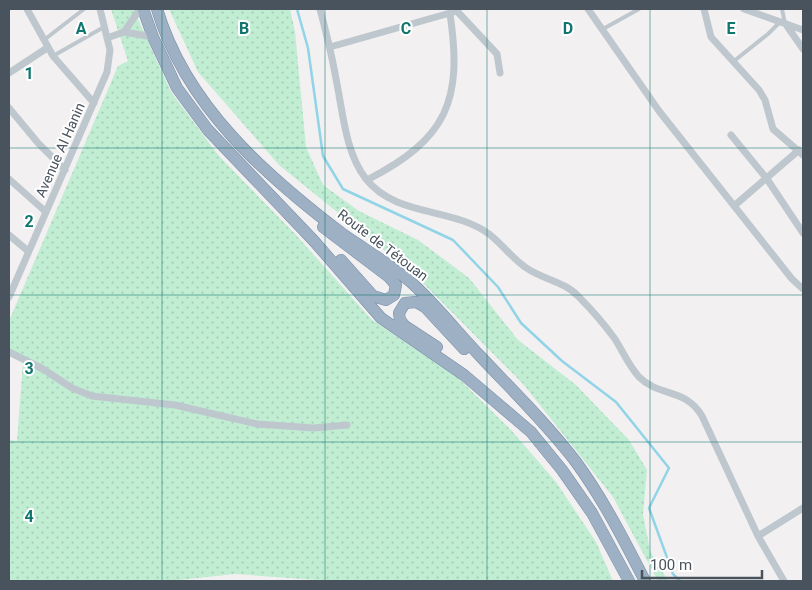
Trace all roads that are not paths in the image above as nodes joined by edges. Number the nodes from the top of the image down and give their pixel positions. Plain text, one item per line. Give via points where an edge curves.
1 (27, 9) edge
2 (84, 9) edge
3 (100, 9) edge
4 (141, 9) edge
5 (157, 9) edge
6 (320, 9) edge
7 (588, 9) edge
8 (639, 9) edge
9 (704, 9) edge
10 (744, 9) edge
11 (782, 9) edge
12 (454, 11) edge
13 (779, 22) junction
14 (787, 26) junction
15 (104, 27) junction
16 (603, 29) junction
17 (803, 30) edge
18 (124, 32) junction
19 (153, 37) junction
20 (107, 38) junction
21 (43, 41) junction
22 (330, 47) junction
23 (47, 48) junction
24 (803, 49) edge
25 (53, 56) junction
26 (734, 61) junction
27 (9, 73) edge
28 (500, 73) dead end
29 (94, 103) junction
30 (9, 108) edge
31 (731, 135) dead end
32 (802, 152) edge
33 (250, 155) junction
34 (234, 157) junction
35 (65, 170) junction
36 (766, 179) junction
37 (9, 180) edge
38 (367, 180) junction
39 (734, 206) junction
40 (46, 212) junction
41 (803, 233) edge
42 (9, 235) edge
43 (28, 251) junction
44 (11, 283) edge
45 (803, 290) edge
46 (9, 297) edge
47 (9, 352) edge
48 (542, 422) junction
49 (347, 425) dead end
50 (531, 432) junction
51 (803, 508) edge
52 (758, 536) junction
53 (629, 581) edge
54 (645, 581) edge
55 (784, 581) edge

1 - 21 street
2 - 21 lane
3 - 15 street, Avenue Al Hanin
4 - 18 street
4 - 19 highway
5 - 33 highway, Route de Tétouan via 187,78 222,125
6 - 22 street
7 - 16 street
8 - 16 lane
9 - 26 street via 711,37
10 - 13 street
11 - 14 lane
12 - 22 street
12 - 28 street via 497,54
12 - 38 street via 455,73 444,113 414,151
13 - 14 street
13 - 26 lane
14 - 17 street
14 - 24 street
15 - 20 street, Avenue Al Hanin
15 - 25 lane
16 - 39 street via 659,111
18 - 19 street
18 - 20 street
19 - 34 highway via 178,88 208,130
20 - 29 street, Avenue Al Hanin via 109,66
21 - 23 street
22 - 38 street via 350,147
23 - 25 street
23 - 27 street
25 - 29 street
26 - 32 street via 763,95 773,129
29 - 35 street, Avenue Al Hanin
30 - 35 street
31 - 36 street
32 - 36 street
33 - 34 highway via 307,214 394,281 396,288 392,297 383,301 374,296 300,218
33 - 48 highway, Route de Tétouan via 327,221 413,284
34 - 50 highway via 314,241 380,318 464,375
35 - 40 street, Avenue Al Hanin
36 - 39 street
36 - 41 street
37 - 40 street
38 - 52 street via 398,203 452,216 474,225 525,267 577,294 615,340 640,378 658,389 684,397 699,410
39 - 45 street
40 - 43 street, Avenue Al Hanin
42 - 43 street
43 - 44 street, Avenue Al Hanin
44 - 46 street, Avenue Al Hanin
47 - 49 street via 92,396 175,405 257,424 314,428
48 - 50 highway via 487,373 424,307 412,301 402,306 399,316 405,326 477,378
48 - 54 highway, Route de Tétouan via 592,485
50 - 53 highway via 582,498
51 - 52 street
52 - 55 street

